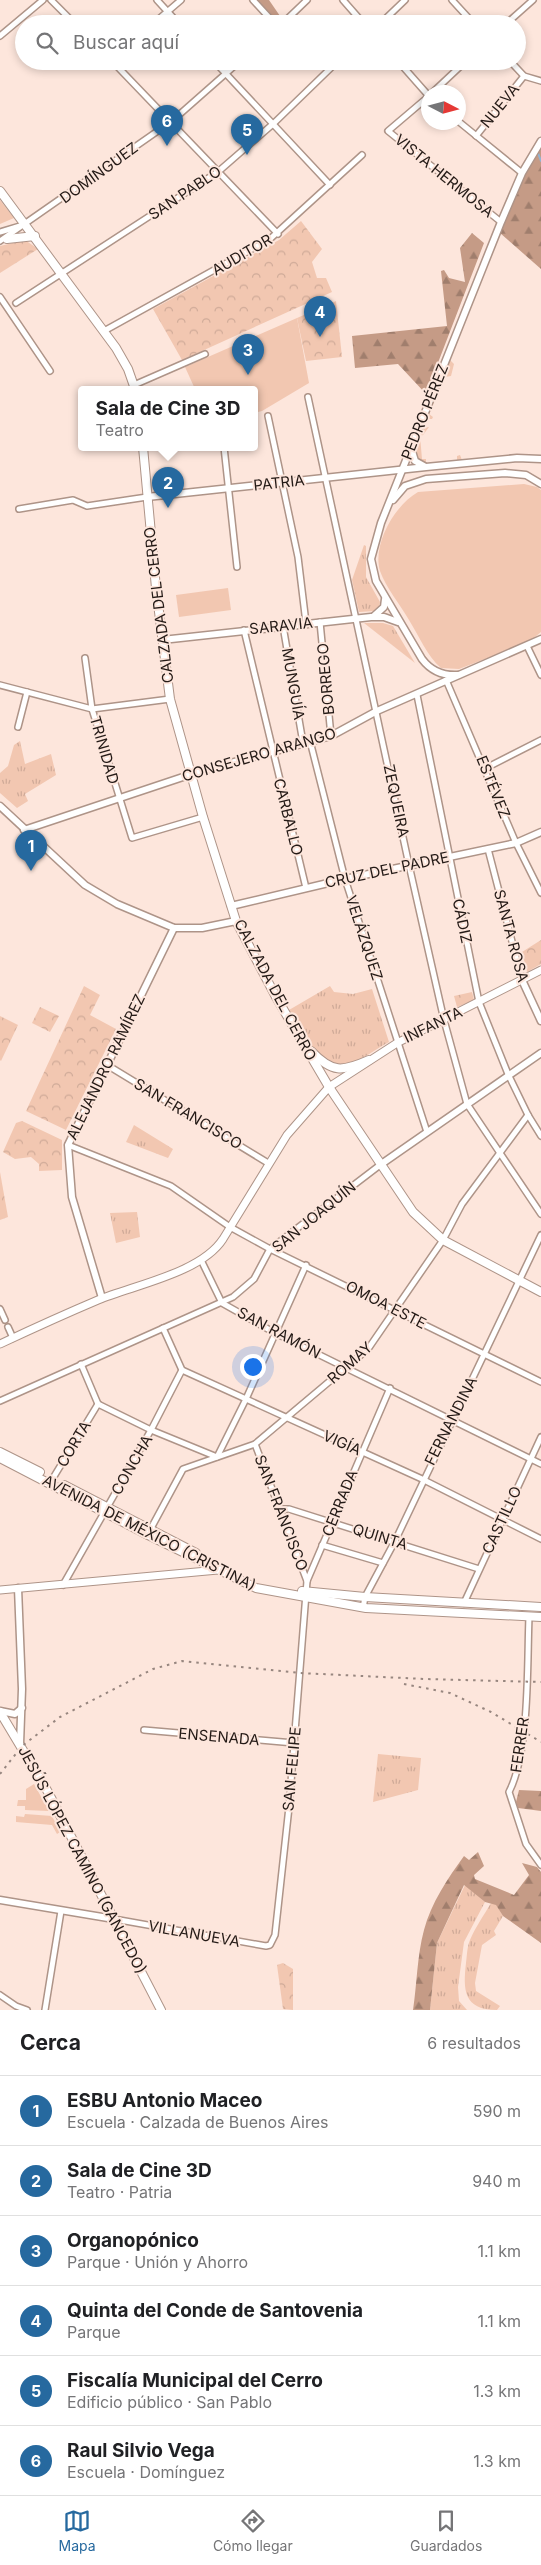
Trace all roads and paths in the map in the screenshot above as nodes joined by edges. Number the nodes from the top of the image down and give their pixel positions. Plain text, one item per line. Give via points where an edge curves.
1 (43, 0) edge
2 (51, 0) edge
3 (157, 0) edge
4 (181, 0) edge
5 (253, 0) edge
6 (307, 0) edge
7 (343, 0) edge
8 (405, 0) edge
9 (452, 0) edge
10 (533, 0) edge
11 (168, 12) junction
12 (25, 15) edge
13 (66, 15) edge
14 (164, 15) edge
15 (171, 15) edge
16 (267, 15) edge
17 (291, 15) edge
18 (356, 15) edge
19 (389, 15) edge
20 (466, 15) edge
21 (516, 15) edge
22 (15, 23) edge
23 (0, 36) edge
24 (121, 70) edge
25 (222, 70) edge
26 (230, 70) edge
27 (329, 70) edge
28 (406, 70) edge
29 (456, 70) edge
30 (518, 70) edge
31 (226, 74) junction
32 (524, 76) junction
33 (541, 81) edge
34 (440, 85) edge
35 (421, 88) edge
36 (421, 102) edge
37 (172, 121) junction
38 (273, 124) junction
39 (466, 128) edge
40 (476, 136) junction
41 (541, 141) edge
42 (362, 155) dead end
43 (219, 171) junction
44 (522, 173) junction
45 (330, 185) junction
46 (0, 191) edge
47 (501, 222) junction
48 (26, 224) junction
49 (0, 232) edge
50 (278, 234) junction
51 (34, 236) junction
52 (3, 240) edge
53 (63, 274) junction
54 (0, 297) edge
55 (16, 303) dead end
56 (104, 331) junction
57 (205, 354) dead end
58 (50, 371) dead end
59 (134, 386) edge
60 (136, 386) edge
61 (308, 397) dead end
62 (268, 416) dead end
63 (411, 446) junction
64 (143, 451) edge
65 (224, 451) edge
66 (541, 459) edge
67 (426, 466) junction
68 (401, 470) junction
69 (325, 479) junction
70 (398, 480) junction
71 (281, 483) junction
72 (410, 483) junction
73 (541, 484) edge
74 (229, 489) junction
75 (147, 497) junction
76 (20, 508) dead end
77 (385, 511) junction
78 (237, 567) dead end
79 (385, 597) junction
80 (371, 617) junction
81 (356, 618) junction
82 (320, 622) junction
83 (399, 622) junction
84 (306, 623) junction
85 (283, 626) junction
86 (244, 630) junction
87 (541, 639) edge
88 (162, 640) junction
89 (527, 646) junction
90 (85, 658) dead end
91 (441, 674) junction
92 (458, 675) junction
93 (541, 675) edge
94 (446, 680) junction
95 (0, 685) edge
96 (27, 692) junction
97 (417, 695) junction
98 (170, 699) junction
99 (92, 709) junction
100 (377, 711) junction
101 (18, 727) dead end
102 (331, 736) junction
103 (541, 740) edge
104 (310, 741) junction
105 (303, 743) junction
106 (272, 750) junction
107 (486, 768) junction
108 (190, 774) junction
109 (118, 798) junction
110 (0, 806) edge
111 (203, 817) junction
112 (24, 830) junction
113 (541, 832) edge
114 (516, 843) junction
115 (488, 849) junction
116 (448, 856) junction
117 (409, 865) junction
118 (345, 878) junction
119 (306, 888) junction
120 (540, 891) edge
121 (231, 906) junction
122 (236, 922) junction
123 (174, 928) junction
124 (541, 970) edge
125 (522, 980) junction
126 (479, 1002) junction
127 (444, 1020) junction
128 (541, 1021) edge
129 (301, 1041) junction
130 (397, 1043) junction
131 (541, 1053) edge
132 (369, 1060) junction
133 (107, 1065) junction
134 (508, 1074) junction
135 (329, 1087) junction
136 (467, 1104) junction
137 (528, 1115) junction
138 (427, 1132) junction
139 (541, 1136) edge
140 (68, 1145) junction
141 (498, 1153) junction
142 (268, 1163) junction
143 (380, 1165) junction
144 (541, 1214) edge
145 (230, 1227) junction
146 (541, 1235) edge
147 (443, 1240) junction
148 (270, 1249) junction
149 (202, 1260) junction
150 (306, 1265) junction
151 (520, 1282) junction
152 (541, 1292) edge
153 (102, 1298) junction
154 (222, 1303) junction
155 (0, 1309) edge
156 (395, 1310) junction
157 (5, 1320) dead end
158 (8, 1327) dead end
159 (163, 1328) junction
160 (276, 1333) junction
161 (13, 1338) junction
162 (0, 1344) edge
163 (485, 1354) junction
164 (81, 1364) junction
165 (346, 1368) junction
166 (182, 1370) junction
167 (541, 1382) edge
168 (390, 1388) junction
169 (246, 1399) junction
170 (0, 1401) edge
171 (98, 1404) junction
172 (288, 1418) junction
173 (452, 1420) junction
174 (152, 1430) junction
175 (541, 1437) edge
176 (255, 1444) junction
177 (361, 1451) junction
178 (0, 1452) edge
179 (217, 1457) junction
180 (0, 1458) edge
181 (531, 1459) junction
182 (541, 1464) edge
183 (422, 1479) junction
184 (51, 1481) junction
185 (280, 1509) junction
186 (106, 1510) junction
187 (502, 1521) junction
188 (331, 1522) junction
189 (149, 1532) junction
190 (541, 1539) edge
191 (395, 1541) junction
192 (322, 1546) junction
193 (383, 1563) junction
194 (479, 1569) junction
195 (218, 1570) junction
196 (230, 1571) junction
197 (307, 1581) junction
198 (63, 1585) junction
199 (18, 1588) junction
200 (0, 1590) edge
201 (305, 1594) junction
202 (365, 1597) junction
203 (464, 1603) junction
204 (540, 1604) edge
205 (363, 1608) junction
206 (529, 1617) junction
207 (541, 1618) edge
208 (22, 1708) junction
209 (0, 1711) edge
210 (144, 1730) dead end
211 (294, 1743) junction
212 (20, 1744) junction
213 (541, 1865) edge
214 (0, 1900) edge
215 (61, 1911) junction
216 (114, 1919) junction
217 (270, 1945) joint
218 (0, 1995) edge
219 (27, 2010) edge
220 (45, 2010) edge
221 (161, 2010) edge

1 - 12 street
2 - 13 street
3 - 11 street
4 - 11 street
5 - 16 street
6 - 17 street
7 - 18 street
8 - 19 street
9 - 20 street
10 - 21 street
11 - 14 street
11 - 15 street
22 - 23 street
24 - 37 street
25 - 31 street
26 - 31 street, DOMÍNGUEZ
27 - 38 street, SAN PABLO
28 - 35 street
29 - 34 street
30 - 32 street
31 - 37 street, DOMÍNGUEZ
31 - 38 street
32 - 33 street
32 - 40 street, NUEVA
36 - 47 street, VISTA HERMOSA via 388,131
37 - 43 street
37 - 48 street, DOMÍNGUEZ
38 - 43 street, SAN PABLO
38 - 45 street
39 - 40 street
40 - 44 street
41 - 44 street, PEDRO PÉREZ
42 - 45 street, AUDITOR
43 - 50 street
43 - 53 street, SAN PABLO
44 - 47 street, PEDRO PÉREZ
45 - 50 street, AUDITOR
46 - 48 main road
47 - 63 street, PEDRO PÉREZ
48 - 49 street, DOMÍNGUEZ
48 - 51 main road
48 - 52 street, DOMÍNGUEZ
50 - 56 street, AUDITOR
51 - 52 main road
51 - 53 main road
53 - 55 street, SAN PABLO
53 - 56 main road
54 - 58 street
56 - 59 main road via 124,362
57 - 60 street
61 - 69 street, ZEQUEIRA
62 - 71 street
63 - 67 street via 415,461
63 - 68 street, PEDRO PÉREZ
64 - 75 main road, CALZADA DEL CERRO
65 - 74 street
66 - 67 street, PATRIA
67 - 68 street, PATRIA
68 - 69 street, PATRIA
68 - 70 street, PEDRO PÉREZ
69 - 71 street, PATRIA
69 - 81 street, ZEQUEIRA
70 - 72 street via 400,485
70 - 77 street, PEDRO PÉREZ
71 - 74 street, PATRIA
71 - 84 street via 298,557
72 - 73 street via 504,473 526,475
72 - 77 street
74 - 75 street, PATRIA
74 - 78 street
75 - 76 street, PATRIA via 87,506 74,500
75 - 88 main road, CALZADA DEL CERRO
77 - 79 street, PEDRO PÉREZ via 372,559 374,576
79 - 80 street via 384,608
79 - 83 street, PEDRO PÉREZ
80 - 81 street, SARAVIA
80 - 83 street, SARAVIA
81 - 82 street, SARAVIA
81 - 100 street, ZEQUEIRA
82 - 84 street, SARAVIA
82 - 102 street, BORREGO
83 - 91 street, PEDRO PÉREZ via 426,664
84 - 85 street, SARAVIA
85 - 86 street, SARAVIA
85 - 105 street, MUNGUÍA
86 - 88 street, SARAVIA
86 - 106 street, CARBALLO
87 - 89 street, CONSEJERO ARANGO
88 - 98 main road, CALZADA DEL CERRO
89 - 92 street, CONSEJERO ARANGO
89 - 93 street
90 - 99 street, TRINIDAD
91 - 92 street
91 - 94 street, PEDRO PÉREZ
92 - 94 street, CONSEJERO ARANGO
94 - 97 street, CONSEJERO ARANGO
94 - 107 street, ESTÉVEZ
95 - 96 street
96 - 99 street
96 - 101 street
97 - 100 street, CONSEJERO ARANGO
97 - 116 street, CÁDIZ
98 - 99 street
98 - 108 main road, CALZADA DEL CERRO
99 - 109 street, TRINIDAD
100 - 102 street, CONSEJERO ARANGO
100 - 117 street, ZEQUEIRA
102 - 104 street, CONSEJERO ARANGO
103 - 107 street
104 - 105 street, CONSEJERO ARANGO
104 - 118 street, VELÁZQUEZ
105 - 106 street, CONSEJERO ARANGO
106 - 108 street, CONSEJERO ARANGO
106 - 119 street, CARBALLO
107 - 114 street, ESTÉVEZ
108 - 109 street, CONSEJERO ARANGO
108 - 111 main road, CALZADA DEL CERRO
109 - 111 street, TRINIDAD via 132,838
109 - 112 street, CONSEJERO ARANGO
110 - 112 street
111 - 121 main road, CALZADA DEL CERRO
112 - 123 street via 94,892
113 - 114 street, CRUZ DEL PADRE
114 - 115 street, CRUZ DEL PADRE
114 - 120 street, ESTÉVEZ
115 - 116 street, CRUZ DEL PADRE
115 - 125 street, SANTA ROSA
116 - 117 street, CRUZ DEL PADRE
116 - 126 street, CÁDIZ
117 - 118 street, CRUZ DEL PADRE
117 - 127 street, ZEQUEIRA
118 - 119 street, CRUZ DEL PADRE
118 - 130 street, VELÁZQUEZ
119 - 121 street, CRUZ DEL PADRE
121 - 122 main road, CALZADA DEL CERRO
122 - 123 street via 202,928
122 - 129 main road, CALZADA DEL CERRO
123 - 133 street, ALEJANDRO RAMÍREZ
124 - 125 main road, INFANTA
125 - 126 main road, INFANTA
125 - 128 street, SANTA ROSA
126 - 127 main road, INFANTA
126 - 134 street, CÁDIZ
127 - 130 main road, INFANTA
127 - 136 street, ZEQUEIRA
129 - 132 main road via 329,1067 347,1068
129 - 135 main road, CALZADA DEL CERRO
130 - 132 main road, INFANTA
130 - 138 street, VELÁZQUEZ
131 - 134 street, SAN JOAQUÍN
132 - 135 main road, INFANTA
133 - 140 street, ALEJANDRO RAMÍREZ
133 - 142 street, SAN FRANCISCO
134 - 136 street, SAN JOAQUÍN
134 - 137 street, CÁDIZ
135 - 142 main road, INFANTA via 287,1135
135 - 143 main road, CALZADA DEL CERRO
136 - 138 street, SAN JOAQUÍN
136 - 141 street, ZEQUEIRA
137 - 139 street, CÁDIZ
137 - 141 street, ROMAY
138 - 143 street, SAN JOAQUÍN
140 - 145 street, OMOA ESTE via 171,1186
140 - 153 street, ALEJANDRO RAMÍREZ via 72,1197
141 - 144 street, ZEQUEIRA
141 - 147 street, ROMAY via 462,1204
142 - 145 main road, INFANTA
143 - 147 main road, CALZADA DEL CERRO via 413,1212
143 - 148 street, SAN JOAQUÍN
145 - 148 street, OMOA ESTE
145 - 149 main road, INFANTA via 217,1248
146 - 151 street, FERNANDINA
147 - 151 main road, CALZADA DEL CERRO
147 - 156 street, ROMAY
148 - 150 street, OMOA ESTE
148 - 154 street, SAN JOAQUÍN via 254,1279 241,1292
149 - 153 main road, INFANTA
149 - 154 street, SAN RAMÓN
150 - 156 street, OMOA ESTE
150 - 160 street
151 - 152 main road, CALZADA DEL CERRO
151 - 163 street, FERNANDINA
153 - 161 main road, INFANTA
154 - 159 street, SAN JOAQUÍN
154 - 160 street, SAN RAMÓN
155 - 157 street
156 - 163 street, OMOA ESTE
156 - 165 street, ROMAY via 368,1349
158 - 161 street
159 - 164 street, SAN JOAQUÍN
159 - 166 street
160 - 165 street, SAN RAMÓN
160 - 169 street
161 - 162 main road, INFANTA
163 - 167 street, OMOA ESTE
163 - 173 street, FERNANDINA
164 - 170 street, SAN JOAQUÍN
164 - 171 street
165 - 168 street, SAN RAMÓN
165 - 172 street, ROMAY
166 - 169 street, VIGÍA
166 - 174 street, CONCHA
168 - 173 street, SAN RAMÓN
168 - 177 street, CERRADA
169 - 172 street, VIGÍA
169 - 179 street
171 - 174 street
171 - 184 street, CORTA
172 - 176 street, ROMAY
172 - 177 street, VIGÍA
173 - 181 street, SAN RAMÓN
173 - 183 street, FERNANDINA
174 - 179 street
174 - 186 street, CONCHA
175 - 181 street, CASTILLO
176 - 179 street, ROMAY
176 - 185 street, SAN FRANCISCO
177 - 183 street, VIGÍA
177 - 188 street, CERRADA
178 - 184 main road, AVENIDA DE MÉXICO (CRISTINA)
179 - 189 street, ROMAY via 183,1469
180 - 184 main road, AVENIDA DE MÉXICO (CRISTINA)
181 - 182 street, SAN RAMÓN
181 - 187 street, CASTILLO
183 - 187 street, VIGÍA
183 - 191 street, FERNANDINA
184 - 186 main road, AVENIDA DE MÉXICO (CRISTINA)
185 - 188 street, QUINTA
185 - 197 street, SAN FRANCISCO
186 - 189 main road, AVENIDA DE MÉXICO (CRISTINA)
186 - 198 street, CONCHA
187 - 190 street, VIGÍA
187 - 194 street, CASTILLO
188 - 191 street, QUINTA
188 - 192 street, CERRADA
189 - 195 main road, AVENIDA DE MÉXICO (CRISTINA)
189 - 196 main road, AVENIDA DE MÉXICO (CRISTINA)
191 - 193 street, FERNANDINA
191 - 194 street, QUINTA
192 - 193 street
192 - 197 street, CERRADA
193 - 202 street, FERNANDINA
194 - 203 street, CASTILLO
195 - 196 main road
195 - 198 main road
195 - 201 main road, AVENIDA DE MÉXICO (CRISTINA) via 256,1588
196 - 201 main road, AVENIDA DE MÉXICO (CRISTINA) via 265,1586
197 - 201 street, CERRADA
198 - 199 main road
199 - 200 main road
199 - 208 street
201 - 202 main road, AVENIDA DE MÉXICO (CRISTINA)
201 - 205 main road, AVENIDA DE MÉXICO (CRISTINA)
201 - 211 street, SAN FELIPE
202 - 203 main road, AVENIDA DE MÉXICO (CRISTINA)
202 - 205 street, FERNANDINA
203 - 204 main road, AVENIDA DE MÉXICO (CRISTINA)
205 - 206 main road, AVENIDA DE MÉXICO (CRISTINA)
206 - 207 main road, AVENIDA DE MÉXICO (CRISTINA)
206 - 213 street, FERRER via 521,1748 516,1778 509,1792 526,1844
208 - 209 street via 15,1714
208 - 212 street
209 - 212 main road, JESÚS LÓPEZ CAMINO (GANCEDO)
210 - 211 street, ENSENADA
211 - 217 street, SAN FELIPE via 278,1926
212 - 216 main road, JESÚS LÓPEZ CAMINO (GANCEDO)
214 - 215 street, VILLANUEVA
215 - 216 street, VILLANUEVA
215 - 220 street
216 - 217 street, VILLANUEVA
216 - 221 main road, JESÚS LÓPEZ CAMINO (GANCEDO)
218 - 219 street

